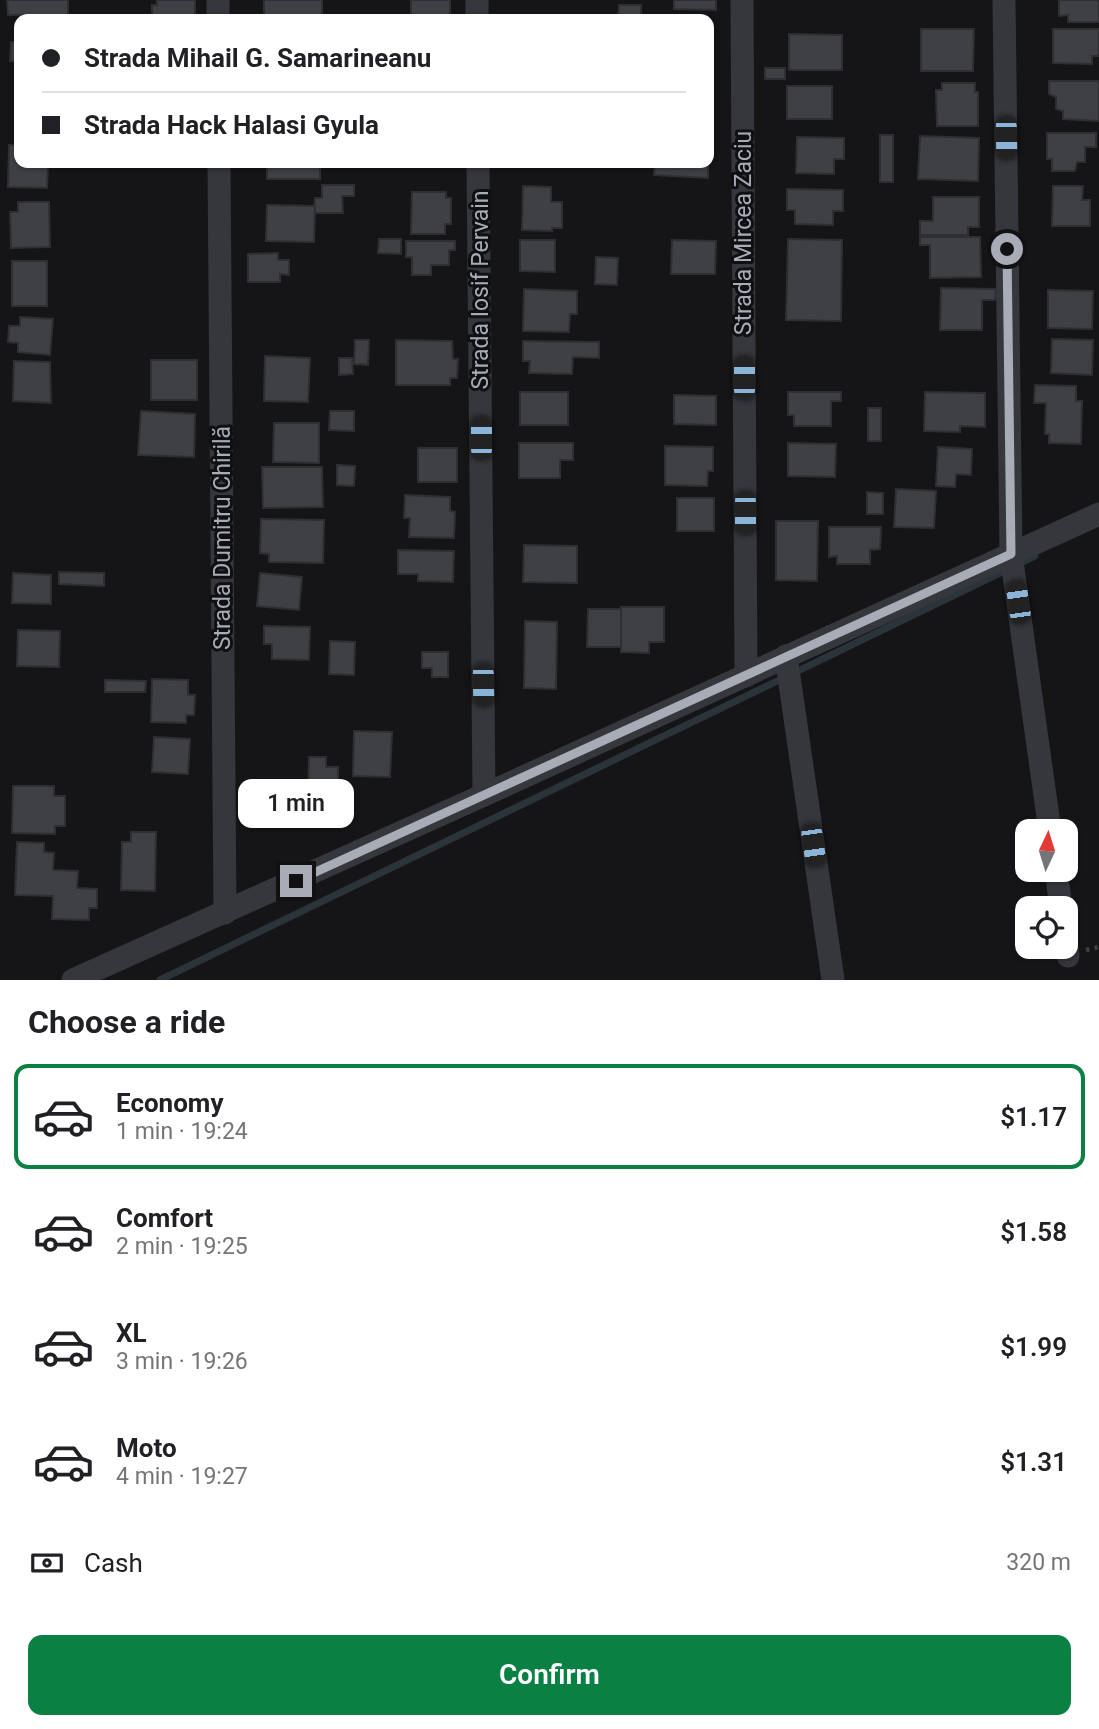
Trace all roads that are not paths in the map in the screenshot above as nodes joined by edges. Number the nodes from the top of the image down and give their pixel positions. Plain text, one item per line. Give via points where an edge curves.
1 (742, 0) edge
2 (1004, 0) edge
3 (219, 168) edge
4 (478, 168) edge
5 (1099, 514) edge
6 (1011, 554) junction
7 (786, 656) junction
8 (746, 676) junction
9 (484, 795) junction
10 (1048, 819) edge
11 (225, 913) junction
12 (73, 980) edge
13 (833, 980) edge

1 - 8 street, Strada Mircea Zaciu
2 - 6 street
3 - 11 street, Strada Dumitru Chirilă
4 - 9 street, Strada Iosif Pervain
5 - 6 street
6 - 7 street
6 - 10 street
7 - 8 street
7 - 13 street
8 - 9 street
9 - 11 street
11 - 12 street

